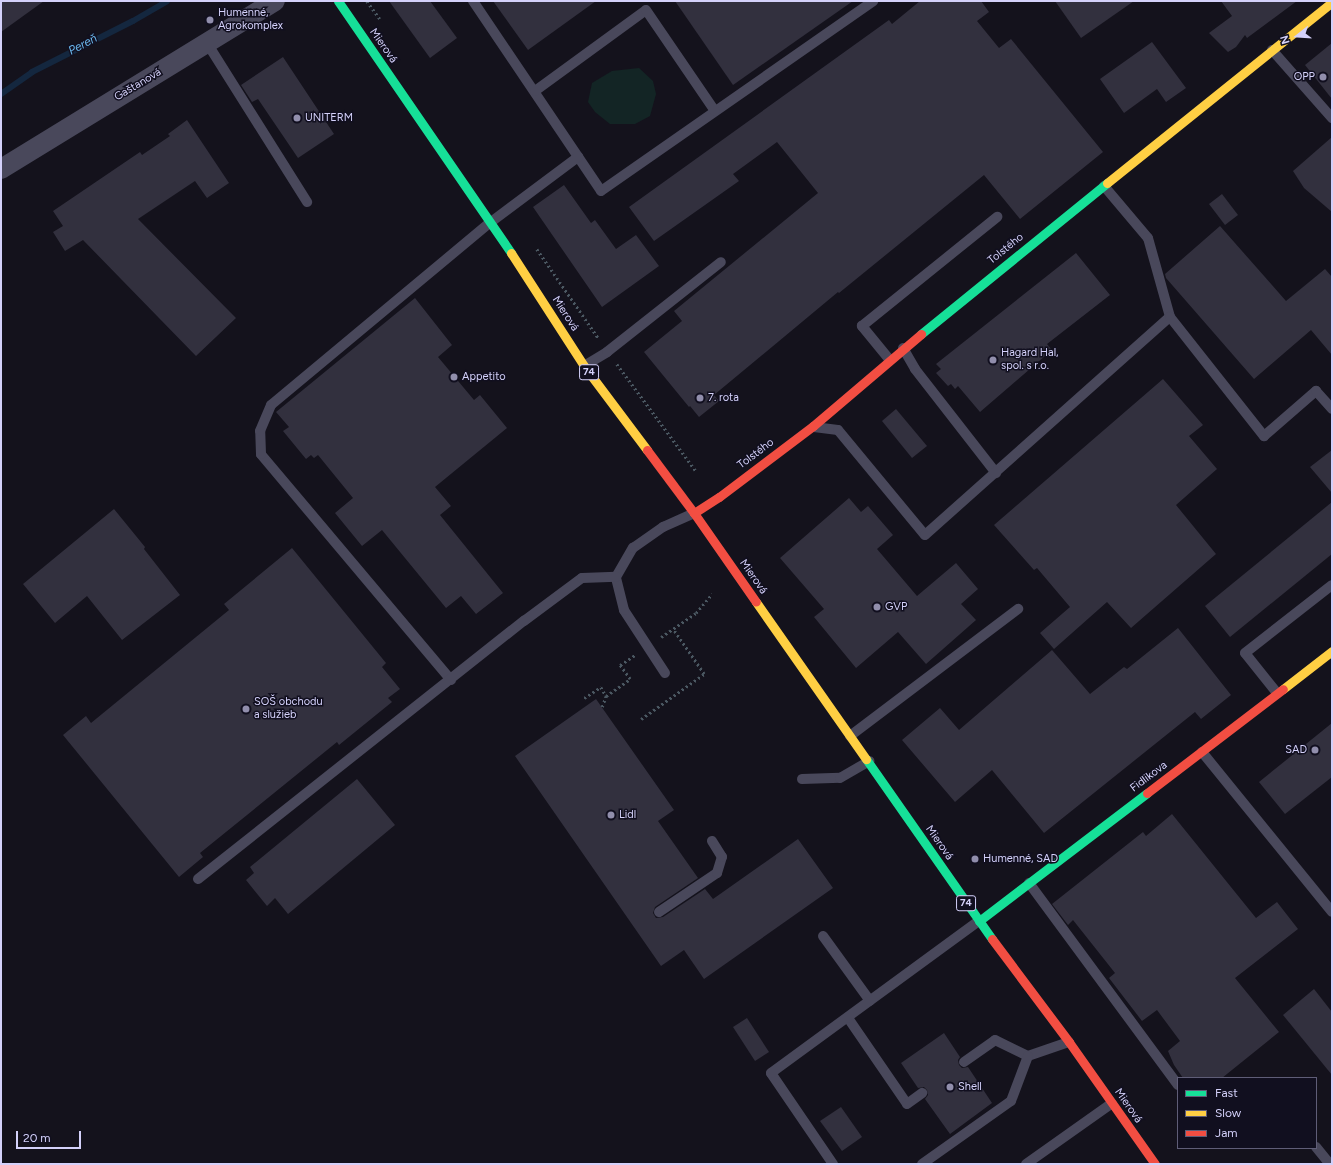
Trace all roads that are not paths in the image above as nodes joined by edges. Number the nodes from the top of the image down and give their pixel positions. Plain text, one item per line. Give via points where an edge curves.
1 (274, 1) edge
2 (338, 1) edge
3 (473, 1) edge
4 (873, 1) edge
5 (1332, 2) edge
6 (207, 43) junction
7 (1272, 50) junction
8 (535, 91) junction
9 (715, 111) junction
10 (1332, 118) edge
11 (578, 157) junction
12 (1, 169) edge
13 (1104, 186) junction
14 (307, 202) dead end
15 (997, 217) dead end
16 (491, 222) junction
17 (722, 262) dead end
18 (1170, 317) junction
19 (903, 348) junction
20 (889, 359) junction
21 (584, 366) junction
22 (1332, 409) edge
23 (812, 426) junction
24 (996, 473) junction
25 (694, 513) junction
26 (616, 577) junction
27 (1332, 586) edge
28 (1018, 609) dead end
29 (1332, 651) edge
30 (665, 673) dead end
31 (451, 680) junction
32 (1278, 693) junction
33 (850, 736) junction
34 (1202, 752) junction
35 (869, 761) junction
36 (802, 779) dead end
37 (712, 841) dead end
38 (198, 879) dead end
39 (1029, 883) junction
40 (1329, 901) edge
41 (659, 912) dead end
42 (1332, 912) edge
43 (979, 921) junction
44 (823, 936) dead end
45 (870, 1001) junction
46 (848, 1018) junction
47 (1069, 1042) junction
48 (1028, 1056) junction
49 (964, 1062) dead end
50 (1177, 1084) edge
51 (922, 1093) dead end
52 (1112, 1104) junction
53 (1317, 1148) edge
54 (833, 1164) edge
55 (922, 1164) edge
56 (1026, 1164) edge
57 (1155, 1164) edge
58 (1330, 1164) edge

1 - 6 street, Gaštanová
2 - 16 main road, Mierová / 74
3 - 8 lane
4 - 9 lane
5 - 7 main road, Tolstého
6 - 12 street, Gaštanová
6 - 14 lane
7 - 10 lane
7 - 13 main road, Tolstého
8 - 9 lane via 646,10
8 - 11 lane
9 - 11 lane via 601,191
11 - 16 lane
13 - 18 lane via 1148,238
13 - 19 main road, Tolstého
15 - 20 lane via 862,326
16 - 21 main road, Mierová / 74
16 - 31 lane via 271,405 260,431 261,454
17 - 21 lane via 607,352
18 - 22 lane via 1264,436 1316,391
18 - 24 lane
19 - 20 main road, Tolstého
19 - 24 lane via 915,369
20 - 23 main road, Tolstého
21 - 25 main road, Mierová / 74
23 - 24 lane via 838,430 925,535
23 - 25 main road, Tolstého
25 - 26 lane via 663,527 633,548
25 - 33 main road, Mierová / 74
26 - 30 lane via 624,610
26 - 31 lane via 582,578
27 - 32 lane via 1246,653
28 - 33 lane
29 - 32 main road, Fidlikova
31 - 38 lane
32 - 34 main road, Fidlikova
33 - 35 main road, Mierová / 74
34 - 39 main road, Fidlikova
34 - 40 lane
35 - 36 lane via 840,778
35 - 43 main road, Mierová / 74
37 - 41 lane via 722,857 717,873
39 - 43 main road, Fidlikova
39 - 50 lane
40 - 42 lane
43 - 45 lane
43 - 47 main road, Mierová / 74
44 - 45 lane
45 - 46 lane
46 - 51 lane via 907,1104
46 - 54 lane via 771,1073
47 - 48 lane
47 - 52 main road, Mierová / 74
48 - 49 lane via 995,1040
48 - 55 lane via 1012,1100
52 - 56 lane
52 - 57 main road, Mierová / 74
53 - 58 lane

